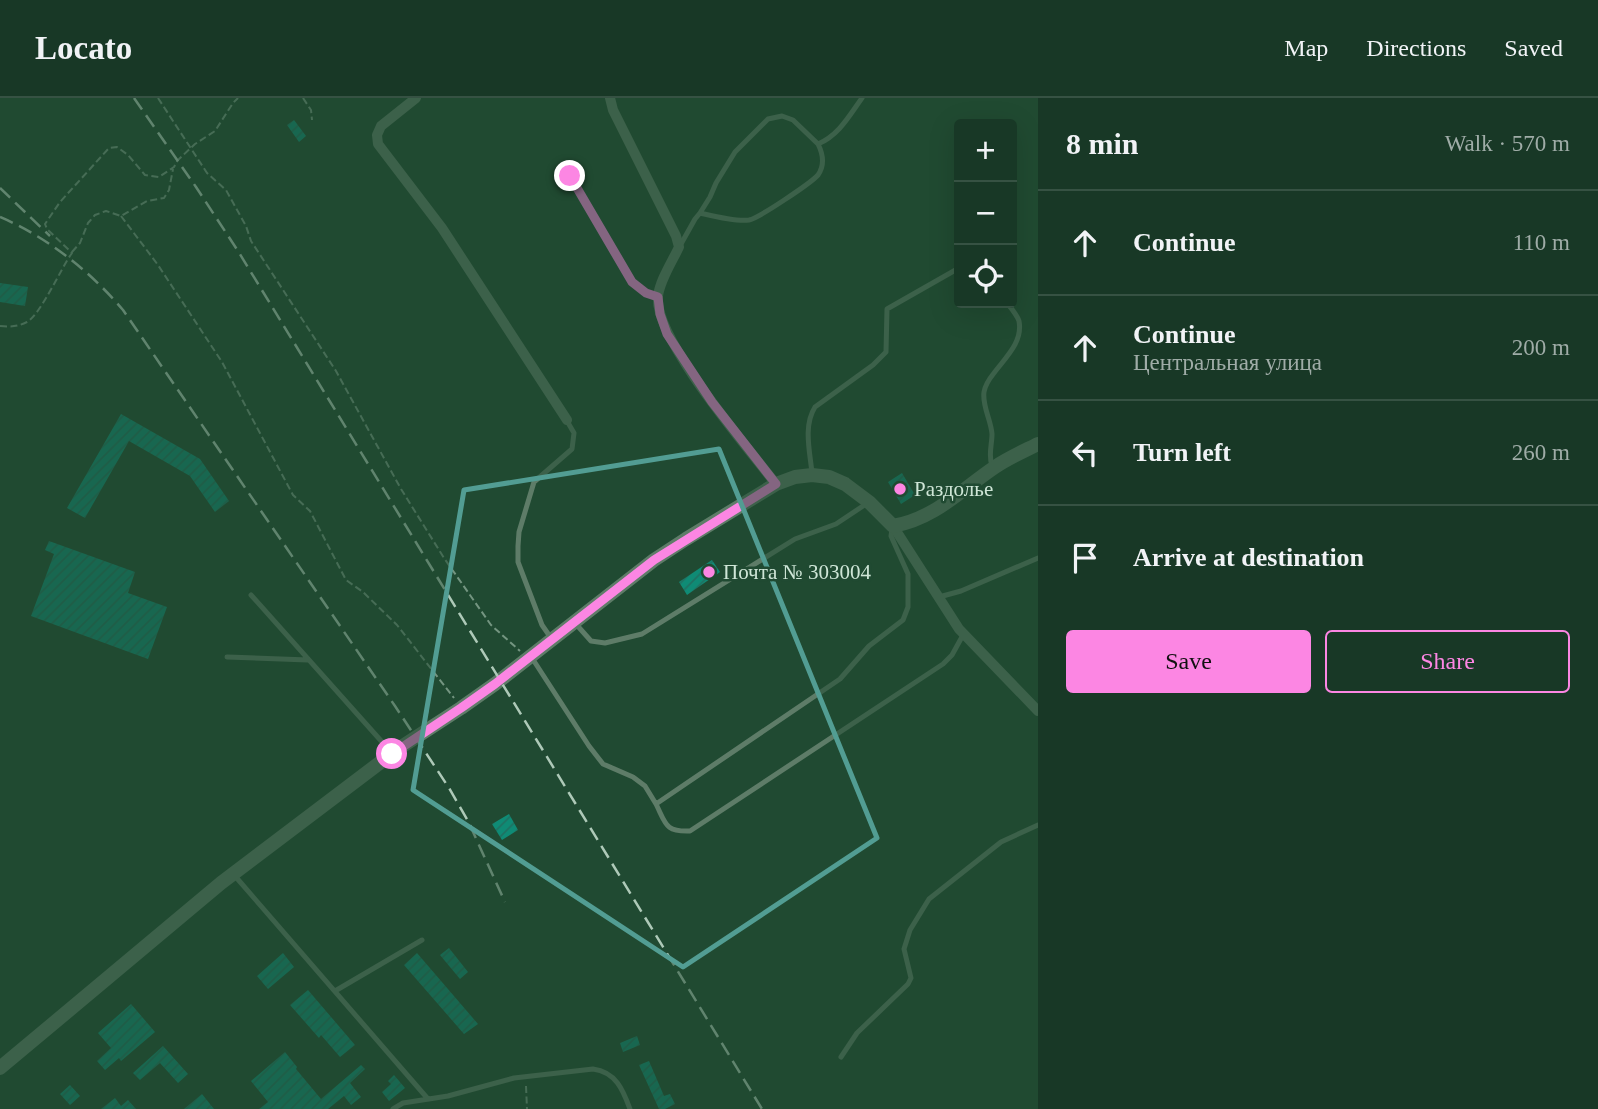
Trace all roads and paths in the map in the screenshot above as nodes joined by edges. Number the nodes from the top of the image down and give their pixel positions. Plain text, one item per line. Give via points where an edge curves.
1 (158, 98) edge
2 (238, 98) edge
3 (303, 98) edge
4 (416, 98) edge
5 (610, 98) edge
6 (862, 98) edge
7 (312, 120) dead end
8 (818, 144) junction
9 (191, 148) junction
10 (174, 167) junction
11 (570, 176) dead end
12 (700, 213) junction
13 (121, 216) junction
14 (679, 247) junction
15 (72, 253) junction
16 (954, 271) edge
17 (658, 297) junction
18 (1010, 308) edge
19 (0, 326) edge
20 (567, 420) joint
21 (1038, 444) edge
22 (992, 469) junction
23 (812, 475) junction
24 (776, 484) junction
25 (869, 502) junction
26 (893, 526) junction
27 (1038, 558) edge
28 (251, 596) dead end
29 (939, 597) junction
30 (575, 623) junction
31 (964, 634) junction
32 (552, 641) junction
33 (227, 657) dead end
34 (530, 658) junction
35 (308, 660) junction
36 (432, 669) junction
37 (461, 708) junction
38 (1038, 711) edge
39 (428, 713) dead end
40 (392, 754) junction
41 (656, 804) junction
42 (1038, 825) edge
43 (233, 873) junction
44 (422, 940) dead end
45 (335, 991) junction
46 (841, 1056) dead end
47 (0, 1068) edge
48 (525, 1077) junction
49 (428, 1099) junction
50 (393, 1109) edge
51 (527, 1109) edge
52 (630, 1109) edge

1 - 9 path
2 - 9 path via 215,131
3 - 7 path
4 - 20 street via 381,126 379,145 442,228
5 - 14 street
6 - 8 lane via 840,130
8 - 12 lane via 823,154 817,175 761,216 747,221
8 - 12 lane via 793,120 782,116 768,119 735,152
9 - 10 path
9 - 34 path via 207,173 226,190 251,242 336,371 444,558 491,625
10 - 13 path via 164,198 147,201
10 - 15 path via 159,177 145,175 128,155 117,147 109,148 45,224
11 - 17 path via 632,282
12 - 14 lane
13 - 15 path via 106,211 95,215
13 - 36 path via 222,362 293,495 310,511 346,580 397,625
14 - 17 street
15 - 19 path via 30,321 14,328
16 - 23 lane via 887,309 886,352 815,407 808,430
17 - 24 street via 667,334 712,402
18 - 22 lane via 1018,319 1016,346 984,389
20 - 32 lane via 575,433 572,449 534,482 518,546 519,562
21 - 22 street
22 - 26 street via 934,512
23 - 24 street
23 - 25 street via 845,484
24 - 30 street via 654,560
25 - 26 street
25 - 30 lane via 836,524 795,539 642,634 605,643 591,641
26 - 29 street
26 - 41 lane via 891,536 908,574 904,620 869,646 840,679
27 - 29 lane
28 - 35 lane
29 - 31 street
30 - 32 street
31 - 38 street
31 - 41 lane via 943,664 690,831 668,828
32 - 34 street
33 - 35 lane
34 - 37 street
34 - 41 lane via 603,764 646,786
35 - 40 lane
36 - 37 path
36 - 39 path
37 - 40 street
40 - 43 street
42 - 46 lane via 1001,842 929,899 904,949 911,978 908,984 857,1033
43 - 45 lane
43 - 47 street
44 - 45 lane
45 - 49 lane
48 - 49 lane
48 - 51 path
48 - 52 lane via 600,1070 613,1076
49 - 50 lane

